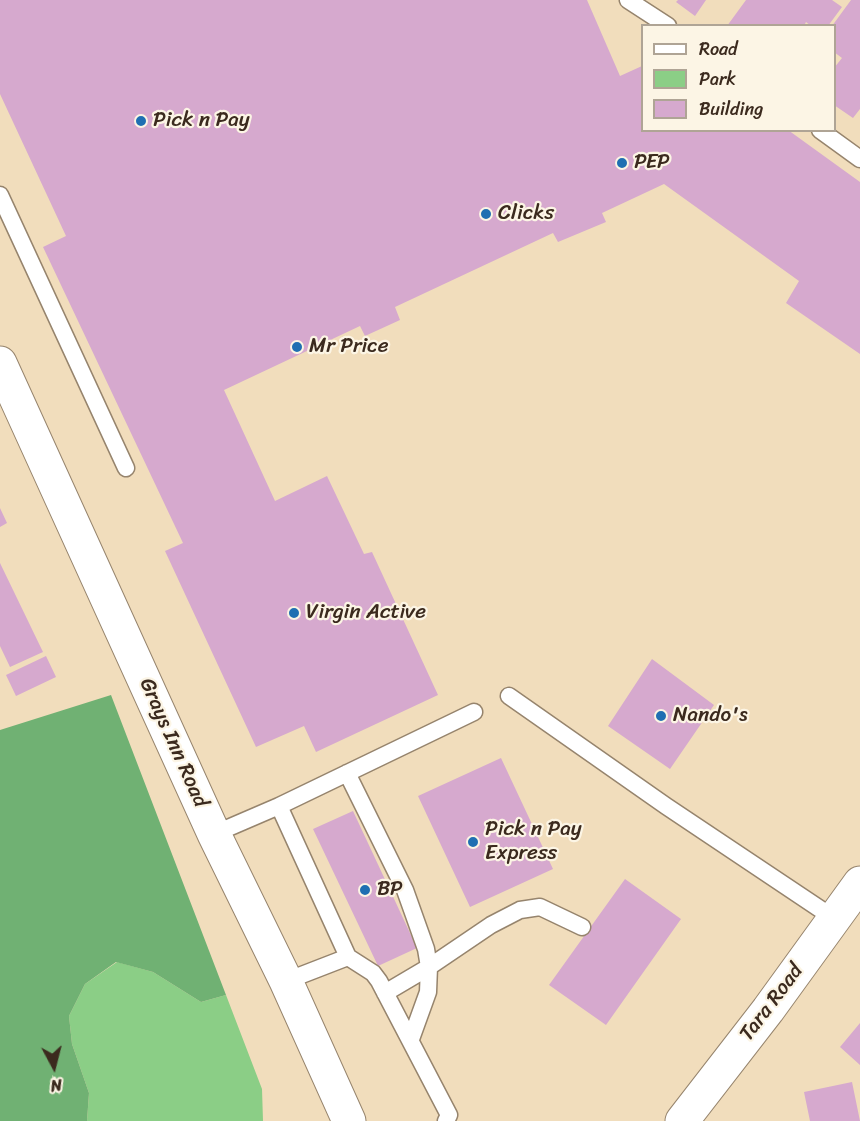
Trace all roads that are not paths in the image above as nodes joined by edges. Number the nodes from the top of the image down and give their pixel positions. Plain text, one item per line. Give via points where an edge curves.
1 (628, 0) edge
2 (665, 24) edge
3 (823, 132) edge
4 (860, 159) edge
5 (0, 195) edge
6 (0, 363) edge
7 (126, 468) dead end
8 (509, 696) dead end
9 (474, 712) dead end
10 (347, 773) junction
11 (279, 806) junction
12 (214, 834) junction
13 (860, 884) edge
14 (835, 919) junction
15 (582, 927) dead end
16 (348, 957) junction
17 (429, 967) junction
18 (286, 981) junction
19 (385, 993) junction
20 (411, 1039) junction
21 (349, 1121) edge
22 (446, 1121) edge
23 (682, 1121) edge

1 - 2 lane
3 - 4 lane
5 - 7 lane
6 - 12 street, Grays Inn Road
8 - 14 lane
9 - 10 lane
10 - 11 lane
10 - 17 lane via 405,890
11 - 12 lane
11 - 16 lane
12 - 18 street, Grays Inn Road
13 - 14 street, Tara Road
14 - 23 street, Tara Road
15 - 17 lane via 540,907 529,907 491,925
16 - 18 lane
16 - 19 lane via 373,973
17 - 19 lane
17 - 20 lane via 428,992
18 - 21 street, Grays Inn Road
19 - 20 lane
20 - 22 lane via 448,1115

